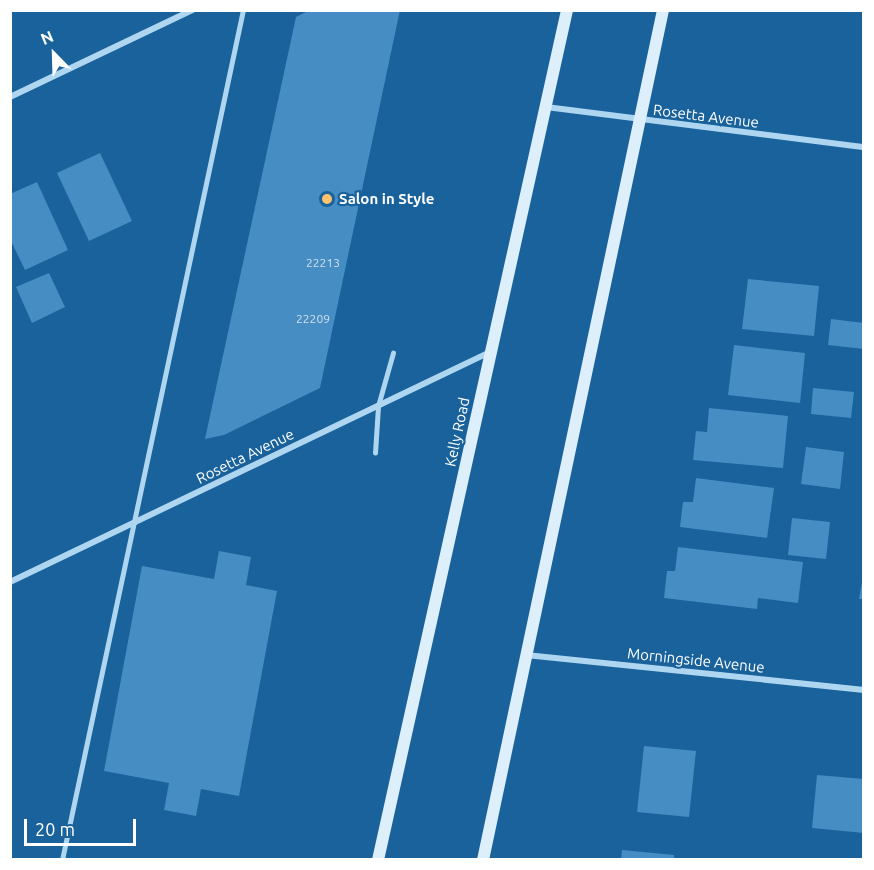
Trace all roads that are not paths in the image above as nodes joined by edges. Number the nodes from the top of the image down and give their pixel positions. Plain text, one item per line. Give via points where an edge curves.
1 (192, 10) edge
2 (243, 10) edge
3 (567, 10) edge
4 (663, 10) edge
5 (10, 98) edge
6 (546, 107) junction
7 (639, 120) junction
8 (864, 147) edge
9 (490, 352) junction
10 (393, 353) dead end
11 (378, 406) junction
12 (375, 453) dead end
13 (132, 525) junction
14 (10, 582) edge
15 (525, 655) junction
16 (864, 690) edge
17 (62, 860) edge
18 (378, 860) edge
19 (483, 860) edge

1 - 5 street
2 - 13 lane
3 - 6 street, Kelly Road
4 - 7 street
6 - 7 street, Rosetta Avenue
6 - 9 street, Kelly Road
7 - 8 street, Rosetta Avenue
7 - 15 street
9 - 11 street, Rosetta Avenue
9 - 18 street, Kelly Road
10 - 11 lane
11 - 12 lane
11 - 13 street, Rosetta Avenue
13 - 14 street, Rosetta Avenue
13 - 17 lane
15 - 16 street, Morningside Avenue
15 - 19 street

